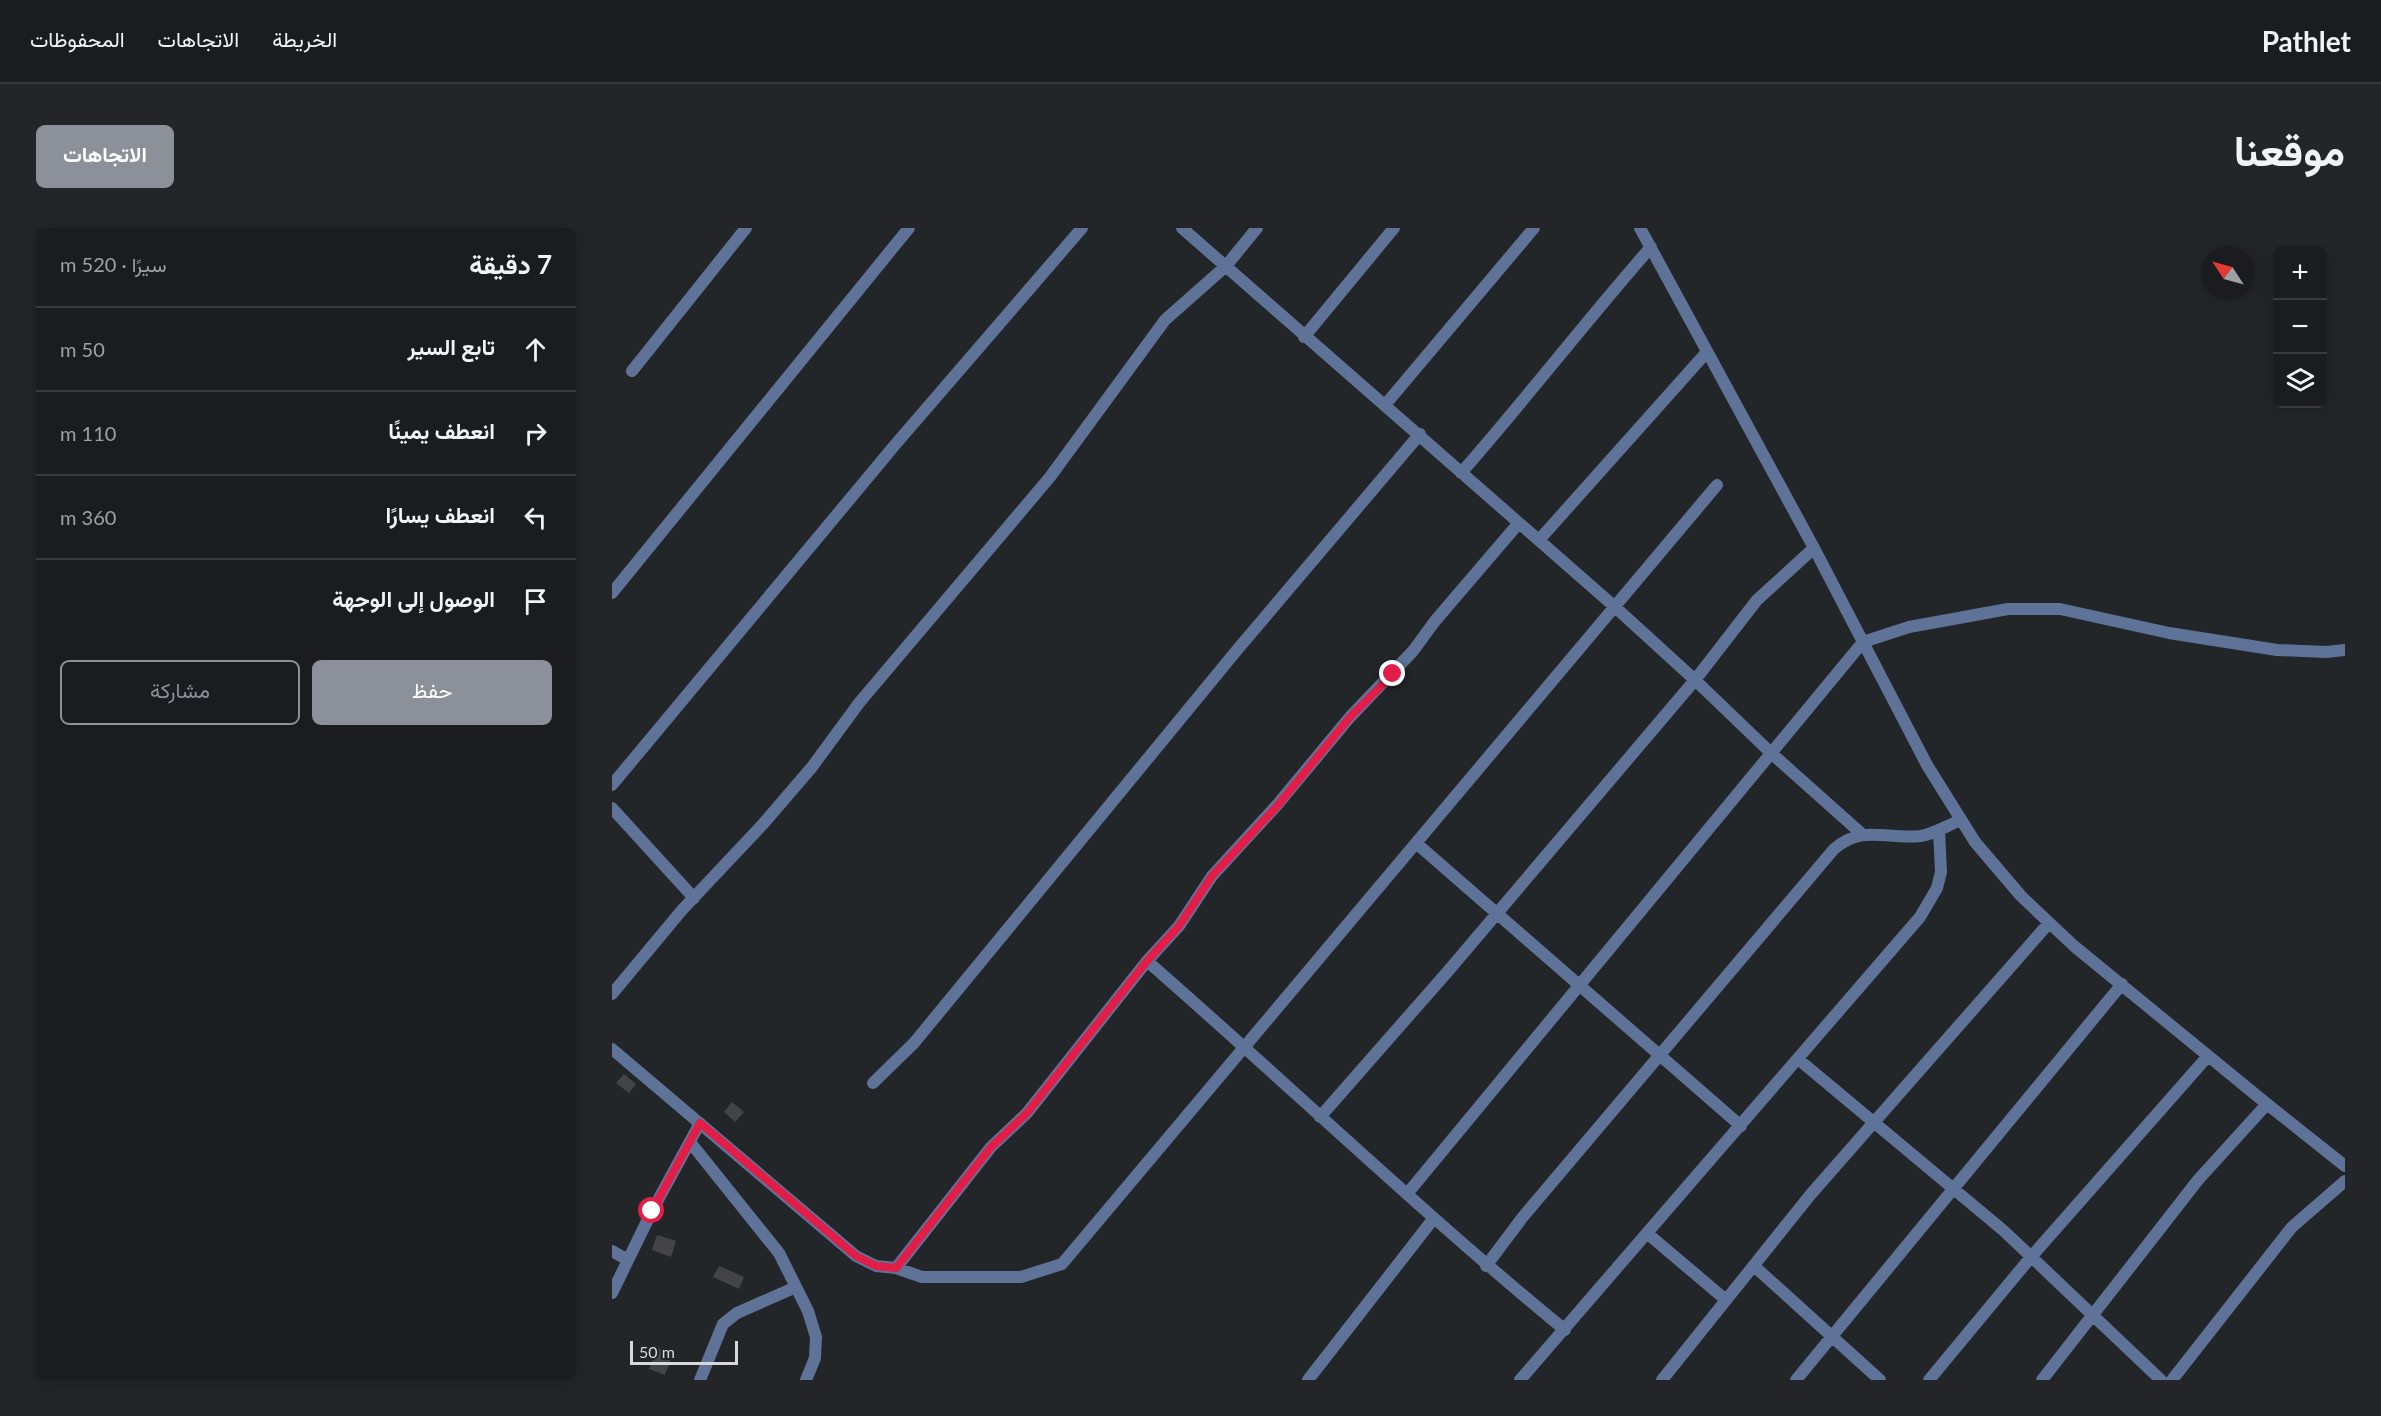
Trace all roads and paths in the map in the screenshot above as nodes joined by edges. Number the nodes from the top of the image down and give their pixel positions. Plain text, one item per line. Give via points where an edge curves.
1 (746, 228) edge
2 (909, 228) edge
3 (1082, 228) edge
4 (1182, 228) edge
5 (1257, 228) edge
6 (1394, 228) edge
7 (1534, 228) edge
8 (1640, 228) edge
9 (1651, 247) junction
10 (1226, 266) junction
11 (1304, 337) junction
12 (1707, 353) junction
13 (632, 371) dead end
14 (1385, 405) junction
15 (1420, 434) junction
16 (1461, 473) junction
17 (1717, 485) dead end
18 (1518, 524) junction
19 (1539, 540) junction
20 (1814, 548) junction
21 (612, 593) edge
22 (1615, 607) junction
23 (1863, 642) junction
24 (2345, 650) edge
25 (1695, 680) junction
26 (1770, 753) junction
27 (612, 784) edge
28 (612, 808) edge
29 (1961, 819) junction
30 (1939, 830) junction
31 (1863, 835) junction
32 (1416, 843) junction
33 (694, 898) junction
34 (1497, 913) junction
35 (2049, 923) junction
36 (1147, 961) junction
37 (2122, 984) junction
38 (1581, 985) junction
39 (612, 994) edge
40 (1245, 1046) junction
41 (612, 1049) edge
42 (1660, 1054) junction
43 (2208, 1056) junction
44 (1798, 1059) junction
45 (873, 1083) dead end
46 (2267, 1104) junction
47 (1320, 1117) junction
48 (1876, 1122) junction
49 (700, 1123) junction
50 (1741, 1126) junction
51 (690, 1142) junction
52 (2345, 1166) edge
53 (2345, 1180) edge
54 (1954, 1190) junction
55 (1407, 1194) junction
56 (1434, 1218) junction
57 (1648, 1234) junction
58 (612, 1251) edge
59 (2031, 1257) junction
60 (628, 1260) junction
61 (1486, 1266) junction
62 (1754, 1266) junction
63 (896, 1268) junction
64 (795, 1287) junction
65 (612, 1293) edge
66 (1726, 1300) junction
67 (2093, 1315) junction
68 (1565, 1330) junction
69 (1832, 1336) junction
70 (700, 1380) edge
71 (806, 1380) edge
72 (1308, 1380) edge
73 (1520, 1380) edge
74 (1662, 1380) edge
75 (1796, 1380) edge
76 (1880, 1380) edge
77 (1929, 1380) edge
78 (2042, 1380) edge
79 (2161, 1380) edge
80 (2172, 1380) edge

1 - 13 street
2 - 21 street
3 - 27 street
4 - 10 street
5 - 10 street
6 - 11 street
7 - 14 street
8 - 9 street
9 - 12 street
9 - 16 street
10 - 11 street
10 - 33 street via 1165,320 1050,477 889,667 764,824
11 - 14 street
12 - 19 street
12 - 20 street
14 - 15 street
15 - 16 street
15 - 45 street via 914,1043
16 - 18 street
17 - 22 street
18 - 19 street
18 - 36 street via 1406,659 1350,717 1278,805 1212,876 1179,926
19 - 22 street
20 - 23 street
20 - 25 street via 1757,600
22 - 25 street
22 - 32 street
23 - 24 street via 1909,627 1998,611 2060,609 2169,633 2277,650
23 - 26 street
23 - 29 street via 1927,765
25 - 26 street
25 - 34 street
26 - 31 street
26 - 38 street
28 - 33 street
29 - 30 street
29 - 35 street via 1994,865
30 - 31 street via 1923,836
30 - 44 street via 1941,872 1937,888 1920,917
31 - 42 street via 1847,839 1834,849
32 - 34 street
32 - 40 street
33 - 39 street
34 - 38 street
34 - 47 street
35 - 37 street
35 - 48 street
36 - 40 street
36 - 63 street via 1027,1113 991,1147
37 - 43 street
37 - 54 street
38 - 42 street
38 - 55 street
40 - 47 street
40 - 63 street via 1062,1264 1021,1276 922,1277
41 - 49 street
42 - 50 street
42 - 61 street
43 - 46 street
43 - 59 street
44 - 48 street
44 - 50 street
46 - 52 street
46 - 67 street via 2198,1180
47 - 55 street
48 - 54 street
48 - 62 street via 1811,1194
49 - 51 street
49 - 63 street via 856,1256 876,1266
50 - 57 street
51 - 60 street
51 - 64 street via 778,1253
53 - 80 street via 2292,1227
54 - 59 street
54 - 69 street
55 - 56 street
56 - 61 street
56 - 72 street
57 - 66 street
57 - 68 street
58 - 60 street
59 - 67 street
59 - 77 street
60 - 65 street
61 - 68 street
62 - 66 street
62 - 69 street
64 - 70 street via 737,1313 723,1324
64 - 71 street via 816,1337 815,1358
66 - 74 street
67 - 78 street
67 - 79 street
68 - 73 street
69 - 75 street
69 - 76 street

